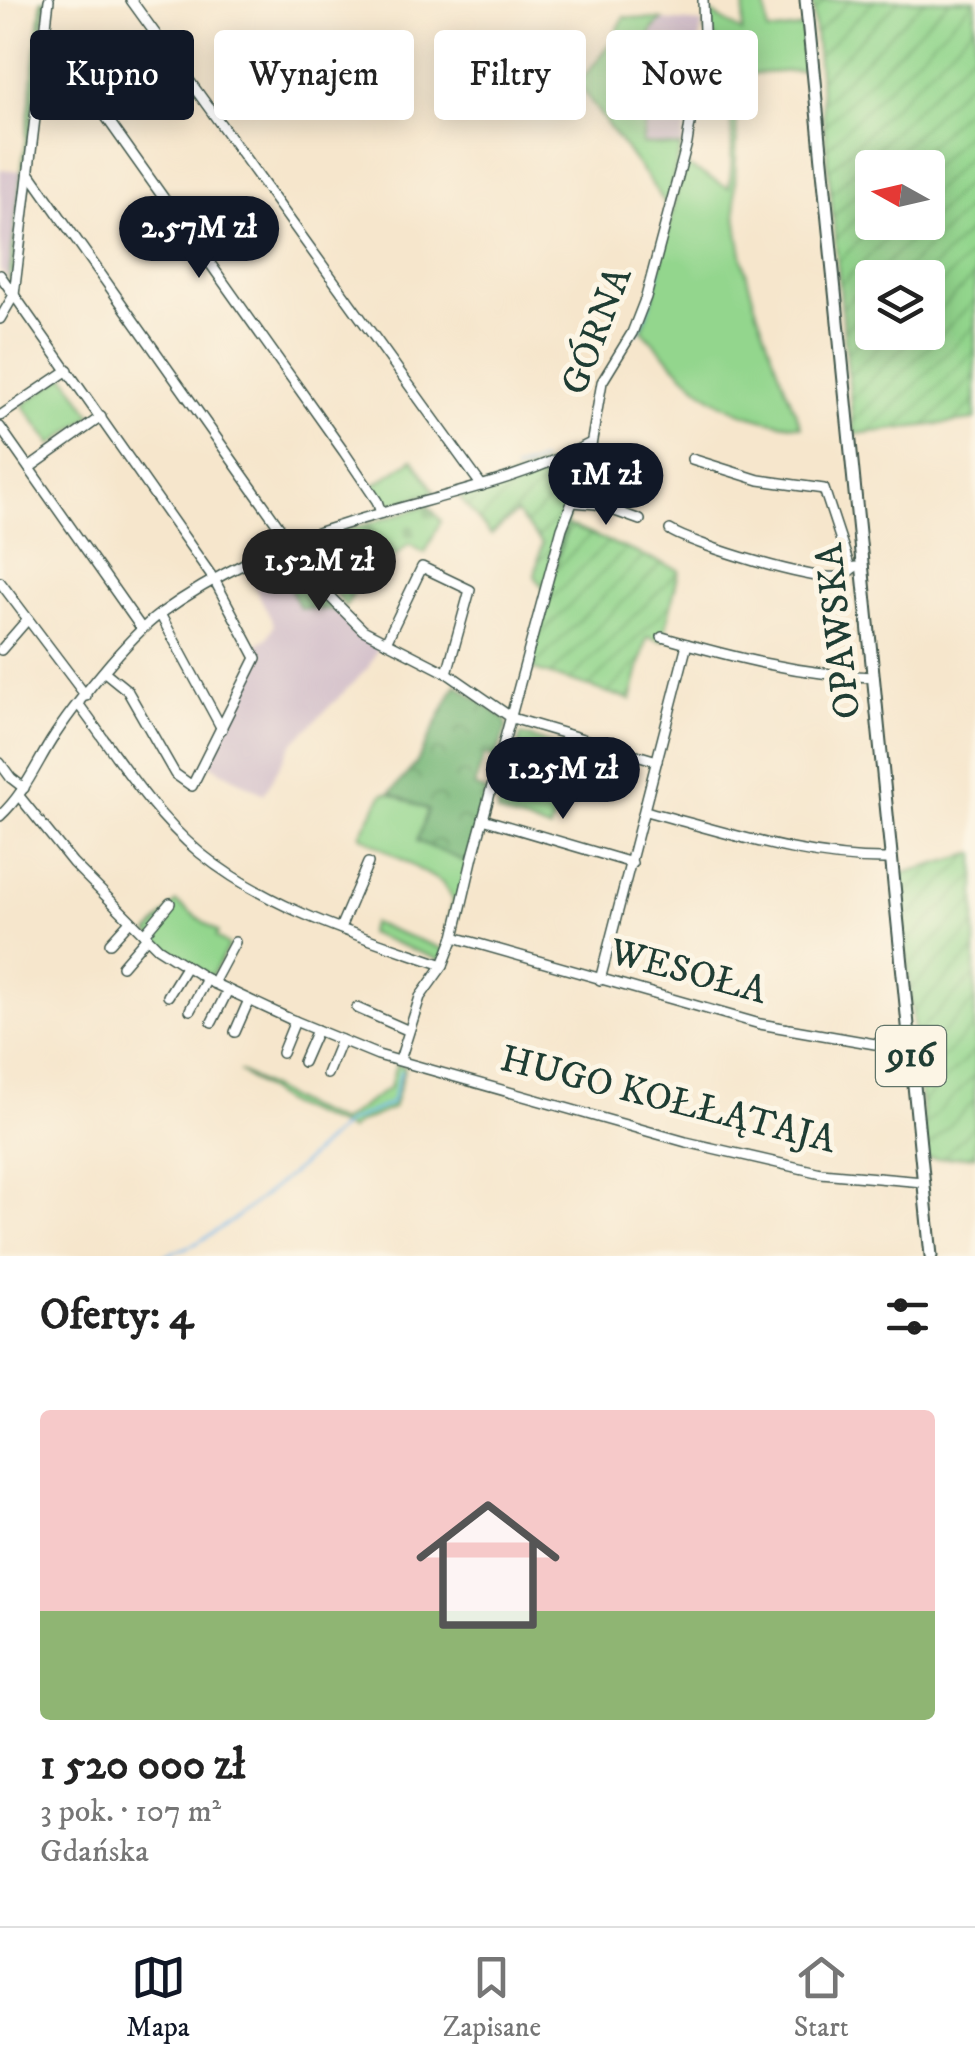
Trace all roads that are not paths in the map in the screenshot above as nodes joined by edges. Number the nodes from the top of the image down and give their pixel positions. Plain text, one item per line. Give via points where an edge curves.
1 (49, 0) edge
2 (131, 0) edge
3 (703, 0) edge
4 (806, 0) edge
5 (46, 30) edge
6 (36, 120) edge
7 (110, 120) edge
8 (30, 174) junction
9 (0, 275) edge
10 (14, 294) junction
11 (0, 319) edge
12 (68, 370) junction
13 (0, 416) edge
14 (100, 417) junction
15 (0, 427) edge
16 (590, 443) junction
17 (692, 459) dead end
18 (29, 468) junction
19 (482, 486) junction
20 (576, 502) junction
21 (381, 513) junction
22 (640, 520) dead end
23 (670, 530) dead end
24 (291, 543) junction
25 (856, 566) junction
26 (215, 581) junction
27 (0, 582) edge
28 (160, 614) junction
29 (27, 620) junction
30 (142, 629) junction
31 (662, 637) dead end
32 (386, 642) junction
33 (687, 644) junction
34 (1, 650) edge
35 (106, 673) junction
36 (447, 673) junction
37 (874, 677) junction
38 (82, 701) junction
39 (512, 718) junction
40 (222, 729) junction
41 (658, 761) junction
42 (0, 763) edge
43 (21, 792) junction
44 (645, 811) junction
45 (0, 816) edge
46 (483, 819) junction
47 (892, 859) junction
48 (368, 863) dead end
49 (632, 863) junction
50 (170, 904) dead end
51 (130, 920) junction
52 (340, 928) junction
53 (146, 936) junction
54 (454, 937) junction
55 (235, 942) dead end
56 (110, 943) dead end
57 (443, 965) junction
58 (122, 966) dead end
59 (186, 966) junction
60 (600, 980) junction
61 (210, 981) junction
62 (228, 990) junction
63 (168, 996) dead end
64 (249, 1000) junction
65 (357, 1008) dead end
66 (190, 1010) dead end
67 (294, 1021) junction
68 (212, 1022) dead end
69 (317, 1030) junction
70 (407, 1030) junction
71 (235, 1032) dead end
72 (342, 1040) junction
73 (910, 1040) junction
74 (282, 1053) dead end
75 (400, 1060) junction
76 (303, 1062) dead end
77 (327, 1074) dead end
78 (924, 1182) junction
79 (931, 1256) edge

1 - 5 street
2 - 19 street
3 - 16 street, GÓRNA via 690,125 670,210 640,315 602,382
4 - 25 main road, OPAWSKA / 916
6 - 8 street
7 - 21 street
8 - 10 street
8 - 24 street
9 - 10 street
10 - 11 street
10 - 12 street
12 - 13 street
12 - 14 street
14 - 18 street
14 - 26 street
15 - 18 street
16 - 19 street, GÓRNA
16 - 20 street
17 - 25 street via 759,480 824,489
18 - 30 street
19 - 21 street, GÓRNA
20 - 22 street
20 - 39 street via 562,528
21 - 24 street, GÓRNA
23 - 25 street via 744,558 818,575 843,576
24 - 26 street, GÓRNA
24 - 32 street via 347,617
25 - 37 main road, OPAWSKA / 916
26 - 28 street, GÓRNA
26 - 40 street via 256,658
27 - 29 street
28 - 30 street, GÓRNA
28 - 40 street
29 - 34 street
29 - 38 street
30 - 35 street, GÓRNA
31 - 33 street
32 - 36 street
32 - 36 street via 422,567 470,590
33 - 37 street via 778,667
33 - 41 street
35 - 38 street, GÓRNA
35 - 40 street via 127,690 174,774 192,786
36 - 39 street
37 - 47 main road, OPAWSKA / 916
38 - 43 street, GÓRNA
38 - 52 street via 155,808 200,852 247,886
39 - 41 street
39 - 46 street
41 - 44 street
42 - 43 street, HUGO KOŁŁĄTAJA
43 - 45 street, GÓRNA
43 - 51 street, HUGO KOŁŁĄTAJA via 73,863
44 - 47 street via 848,860
44 - 49 street
46 - 49 street
46 - 54 street
47 - 73 main road, OPAWSKA / 916
48 - 52 street
49 - 60 street
50 - 53 street
51 - 53 street, HUGO KOŁŁĄTAJA
51 - 56 street
52 - 57 street
53 - 58 street
53 - 59 street, HUGO KOŁŁĄTAJA
54 - 57 street
54 - 60 street, WESOŁA
55 - 61 street
57 - 70 street
59 - 61 street, HUGO KOŁŁĄTAJA
59 - 63 street
60 - 73 street, WESOŁA via 832,1039
61 - 62 street, HUGO KOŁŁĄTAJA
61 - 66 street
62 - 64 street, HUGO KOŁŁĄTAJA
62 - 68 street
64 - 67 street, HUGO KOŁŁĄTAJA
64 - 71 street
65 - 70 street
67 - 69 street, HUGO KOŁŁĄTAJA
67 - 74 street
69 - 72 street, HUGO KOŁŁĄTAJA
69 - 76 street
70 - 75 street
72 - 75 street, HUGO KOŁŁĄTAJA
72 - 77 street
73 - 78 main road, OPAWSKA / 916
75 - 78 street, HUGO KOŁŁĄTAJA via 755,1158 870,1180
78 - 79 main road, OPAWSKA / 916

